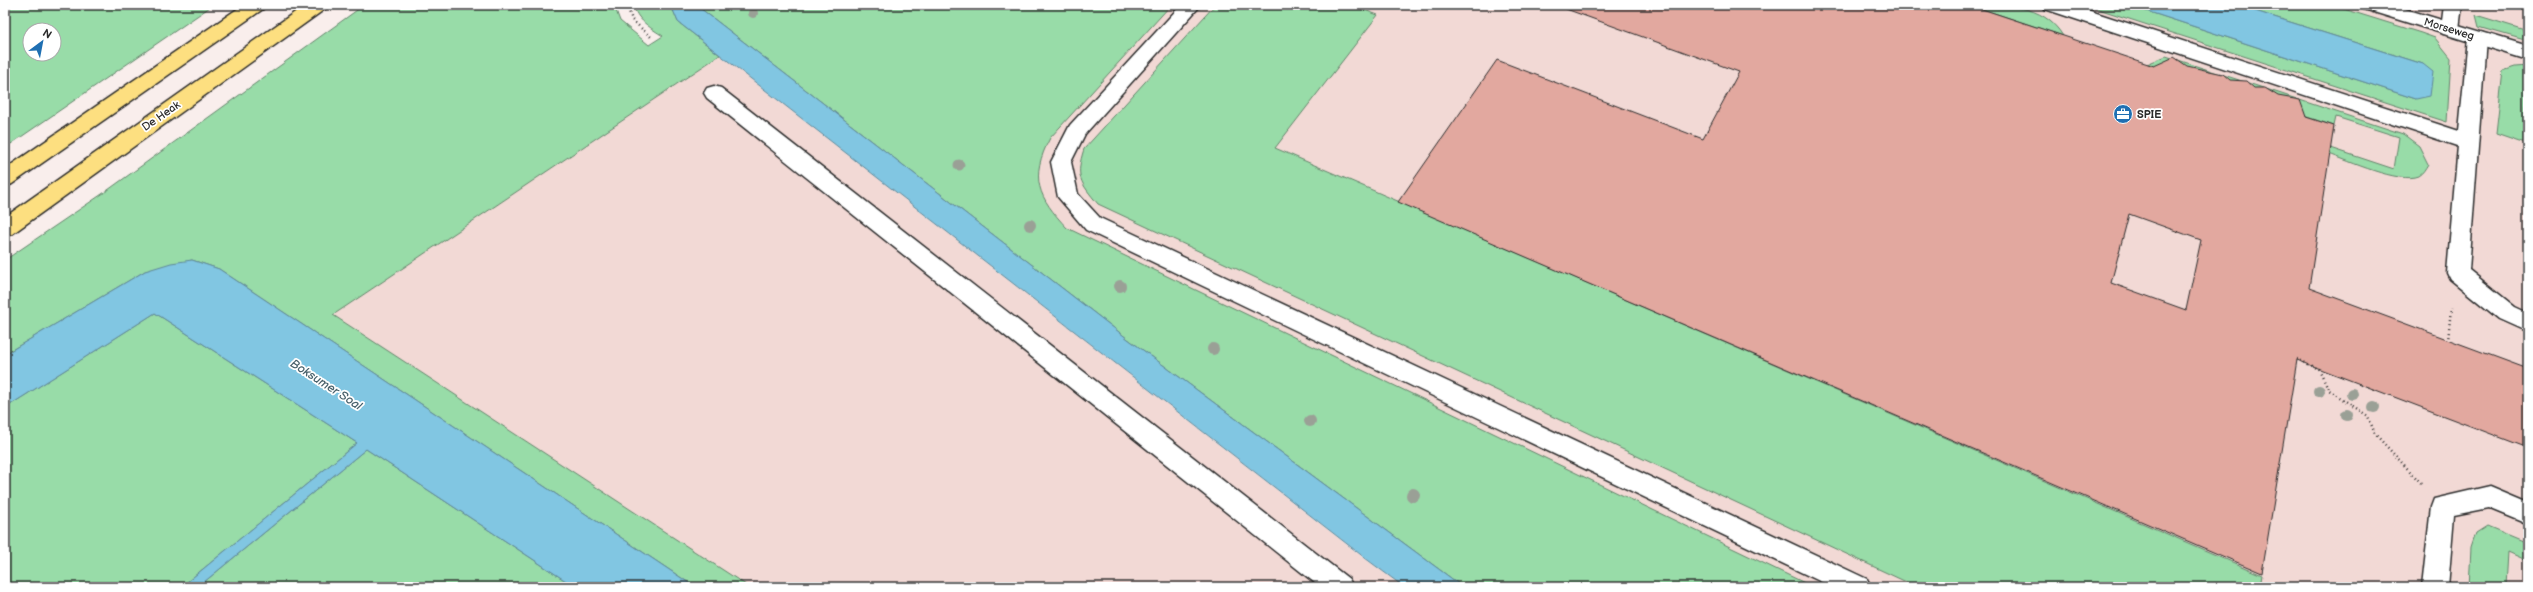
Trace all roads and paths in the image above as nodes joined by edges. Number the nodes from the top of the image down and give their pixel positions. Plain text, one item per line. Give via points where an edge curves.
1 (256, 5) edge
2 (318, 5) edge
3 (627, 5) edge
4 (1192, 5) edge
5 (2052, 5) edge
6 (2371, 5) edge
7 (2453, 5) edge
8 (2450, 29) junction
9 (651, 37) dead end
10 (2477, 38) junction
11 (2528, 53) edge
12 (714, 93) dead end
13 (2470, 142) junction
14 (5, 179) edge
15 (5, 228) edge
16 (2528, 323) edge
17 (2297, 359) dead end
18 (2443, 507) junction
19 (2528, 513) edge
20 (1340, 587) edge
21 (1858, 587) edge
22 (2435, 587) edge

1 - 14 highway
2 - 15 highway, De Heak
3 - 9 path via 632,22
4 - 21 street via 1077,130 1060,162 1068,197 1093,224
5 - 13 street
6 - 8 street, Morseweg
7 - 8 street
8 - 10 street, Morseweg
10 - 11 street, Morseweg
10 - 13 street
12 - 20 street
13 - 16 street via 2458,273 2507,313
17 - 18 path via 2319,369 2329,390 2368,416 2375,434
18 - 19 street via 2490,497
18 - 22 street

